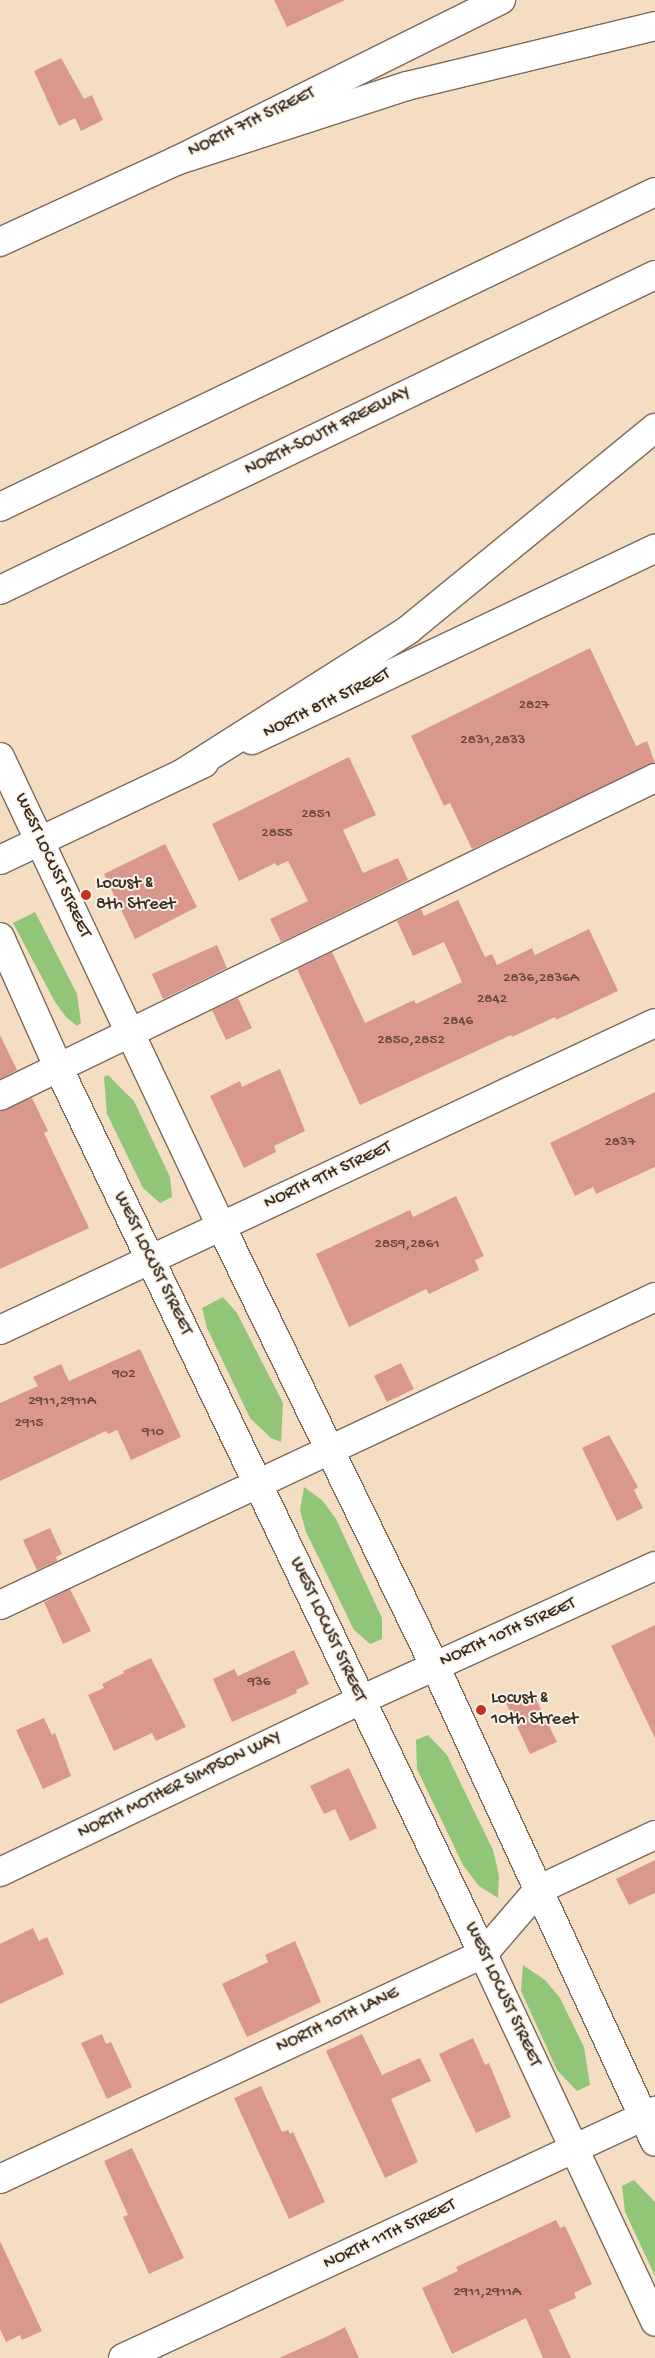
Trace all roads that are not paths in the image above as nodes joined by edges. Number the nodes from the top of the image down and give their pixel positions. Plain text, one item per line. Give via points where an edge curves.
1 (502, 0) edge
2 (652, 26) edge
3 (176, 161) junction
4 (655, 192) edge
5 (0, 242) edge
6 (655, 275) edge
7 (655, 428) edge
8 (0, 507) edge
9 (655, 549) edge
10 (0, 590) edge
11 (0, 757) edge
12 (183, 773) junction
13 (655, 778) edge
14 (40, 841) junction
15 (0, 860) edge
16 (0, 937) edge
17 (655, 1023) edge
18 (131, 1033) junction
19 (59, 1069) junction
20 (0, 1096) edge
21 (221, 1226) junction
22 (150, 1260) junction
23 (655, 1297) edge
24 (0, 1330) edge
25 (330, 1450) junction
26 (258, 1483) junction
27 (655, 1566) edge
28 (0, 1605) edge
29 (435, 1666) junction
30 (361, 1700) junction
31 (655, 1835) edge
32 (0, 1872) edge
33 (538, 1890) junction
34 (483, 1954) junction
35 (649, 2114) edge
36 (655, 2142) edge
37 (574, 2150) junction
38 (0, 2179) edge
39 (655, 2322) edge
40 (123, 2358) edge

1 - 3 main road, NORTH 7TH STREET
2 - 3 main road via 407,86
3 - 5 main road, NORTH 7TH STREET
4 - 8 main road
6 - 10 main road, NORTH-SOUTH FREEWAY
7 - 12 main road via 408,630
9 - 12 main road, NORTH 8TH STREET
11 - 14 main road, WEST LOCUST STREET
12 - 14 main road, NORTH 8TH STREET
13 - 18 main road
14 - 15 main road, NORTH 8TH STREET
14 - 18 main road, WEST LOCUST STREET
16 - 19 main road, WEST LOCUST STREET
17 - 21 main road, NORTH 9TH STREET
18 - 19 main road
18 - 21 main road, WEST LOCUST STREET
19 - 20 main road
19 - 22 main road, WEST LOCUST STREET
21 - 22 main road, NORTH 9TH STREET
21 - 25 main road, WEST LOCUST STREET
22 - 24 main road, NORTH 9TH STREET
22 - 26 main road, WEST LOCUST STREET
23 - 25 main road
25 - 26 main road
25 - 29 main road, WEST LOCUST STREET
26 - 28 main road
26 - 30 main road, WEST LOCUST STREET
27 - 29 main road, NORTH 10TH STREET
29 - 30 main road, NORTH 10TH STREET
29 - 33 main road, WEST LOCUST STREET
30 - 32 main road, NORTH MOTHER SIMPSON WAY
30 - 34 main road, WEST LOCUST STREET
31 - 33 main road, NORTH 10TH LANE
33 - 34 main road, NORTH 10TH LANE
33 - 35 main road, WEST LOCUST STREET
34 - 37 main road, WEST LOCUST STREET
34 - 38 main road, NORTH 10TH LANE
35 - 36 main road, WEST LOCUST STREET
35 - 37 main road, NORTH 11TH STREET
37 - 39 main road, WEST LOCUST STREET
37 - 40 main road, NORTH 11TH STREET

